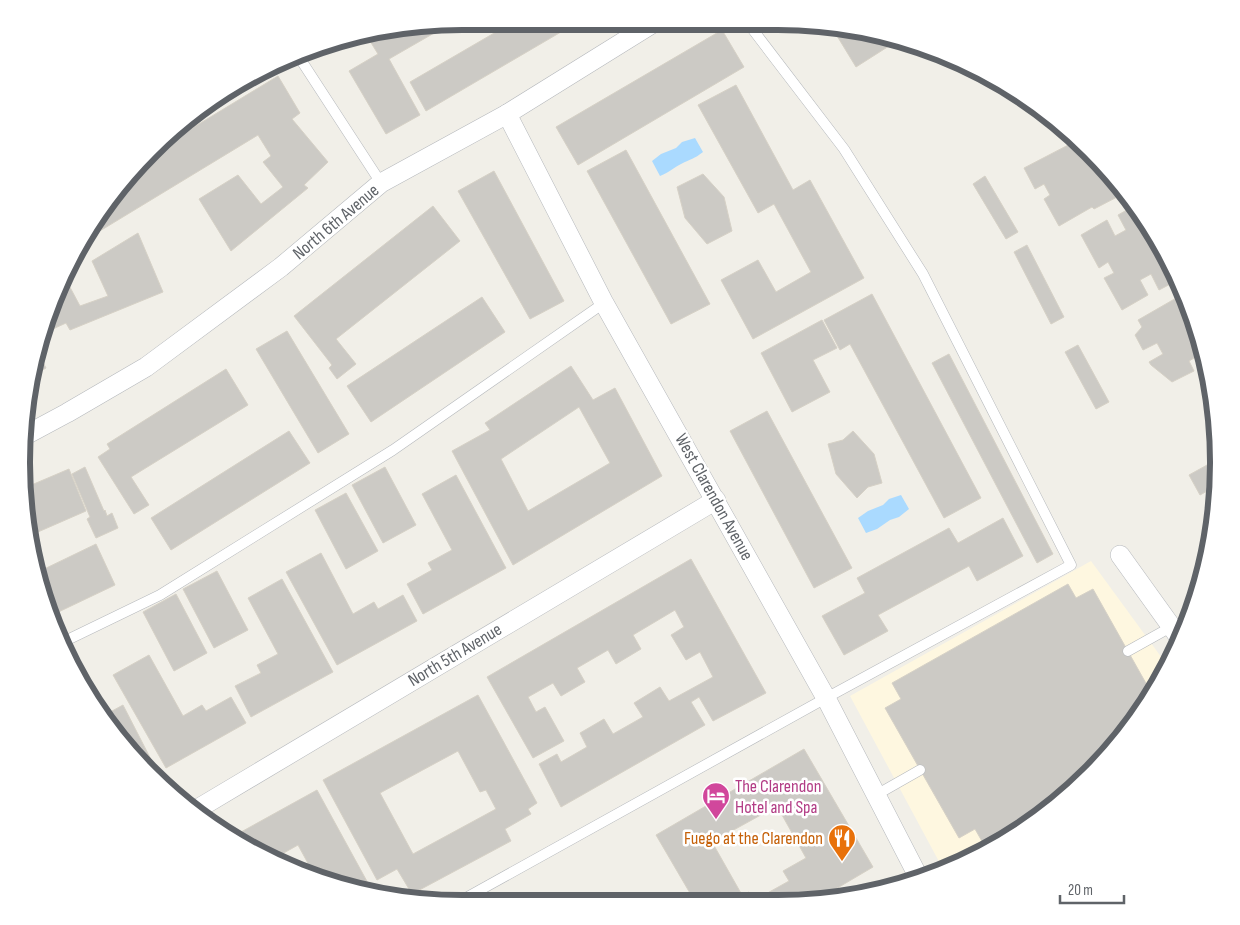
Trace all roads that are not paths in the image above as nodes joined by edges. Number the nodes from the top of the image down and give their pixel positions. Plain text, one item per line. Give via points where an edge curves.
1 (642, 30) edge
2 (753, 30) edge
3 (302, 61) edge
4 (506, 114) junction
5 (381, 183) junction
6 (604, 303) junction
7 (31, 431) edge
8 (716, 500) junction
9 (1120, 555) dead end
10 (1175, 632) edge
11 (1174, 634) edge
12 (68, 639) edge
13 (1128, 651) dead end
14 (826, 698) junction
15 (920, 770) dead end
16 (876, 795) junction
17 (200, 807) edge
18 (916, 872) edge
19 (471, 895) edge

1 - 4 street, North 6th Avenue
2 - 14 lane via 844,149 923,274 1070,565
3 - 5 lane
4 - 5 street, North 6th Avenue
4 - 6 street, West Clarendon Avenue
5 - 7 street, North 6th Avenue via 281,268 146,367
6 - 8 street, West Clarendon Avenue
6 - 12 lane via 393,450 160,595
8 - 14 street, West Clarendon Avenue
8 - 17 street, North 5th Avenue
9 - 10 street
11 - 13 lane
14 - 16 street, West Clarendon Avenue
14 - 19 lane
15 - 16 lane
16 - 18 street, West Clarendon Avenue

